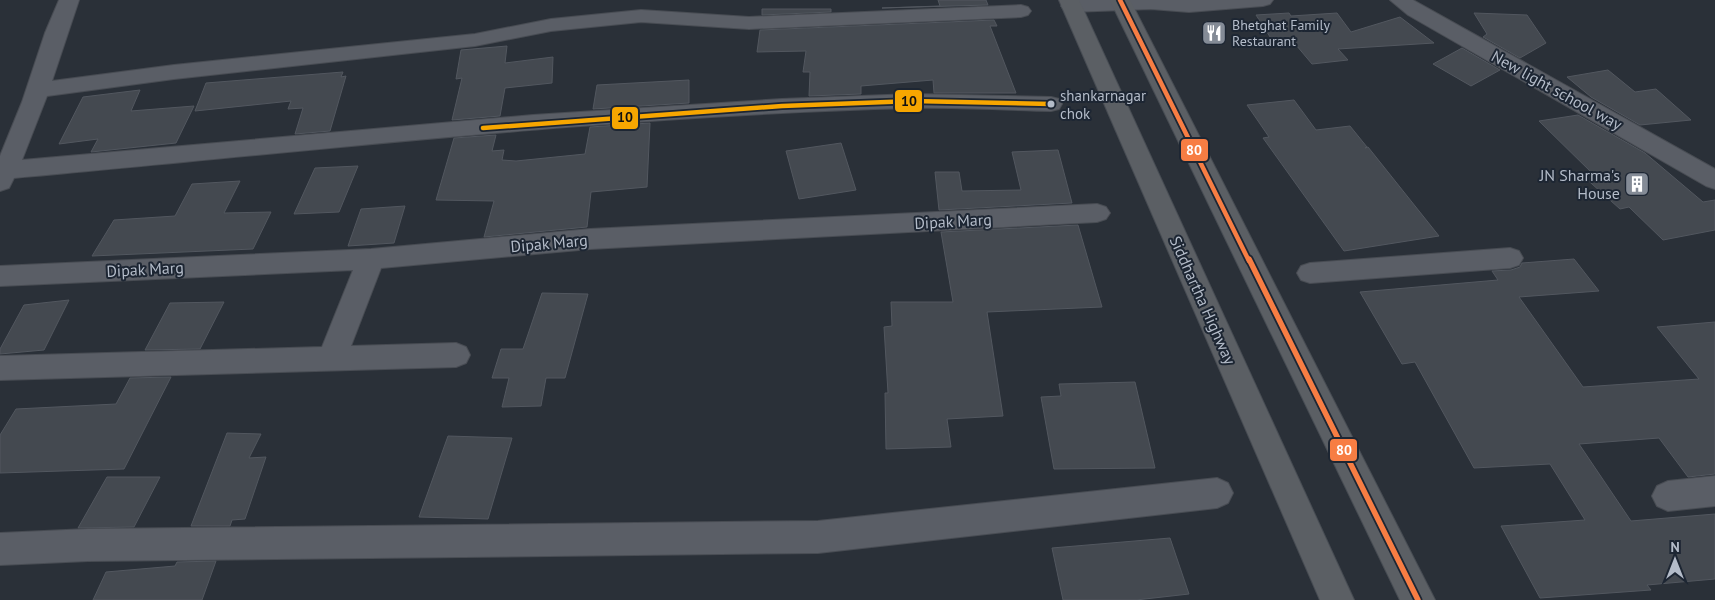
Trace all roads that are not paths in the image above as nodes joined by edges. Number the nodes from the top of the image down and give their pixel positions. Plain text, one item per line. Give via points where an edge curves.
1 (69, 0) edge
2 (1263, 0) edge
3 (1400, 0) edge
4 (1121, 2) edge
5 (1070, 3) edge
6 (1022, 11) dead end
7 (38, 90) junction
8 (1051, 104) dead end
9 (3, 176) edge
10 (1715, 180) edge
11 (1097, 213) dead end
12 (1510, 258) dead end
13 (371, 259) junction
14 (1310, 273) dead end
15 (0, 276) edge
16 (456, 355) dead end
17 (331, 360) junction
18 (0, 368) edge
19 (1715, 491) edge
20 (1217, 494) dead end
21 (1668, 496) dead end
22 (0, 549) edge
23 (1337, 600) edge
24 (1418, 600) edge

1 - 7 street via 57,25
2 - 4 street via 1189,6
3 - 10 street, New light school way via 1449,31
4 - 5 street
4 - 24 highway
5 - 23 highway, Siddhartha Highway
6 - 7 street via 749,23 641,16 551,26 474,40
7 - 9 street
8 - 9 street via 913,101 782,106 533,123
11 - 13 street, Dipak Marg via 590,239
12 - 14 street
13 - 15 street, Dipak Marg
13 - 17 street
16 - 17 street
17 - 18 street
19 - 21 street
20 - 22 street via 818,537

